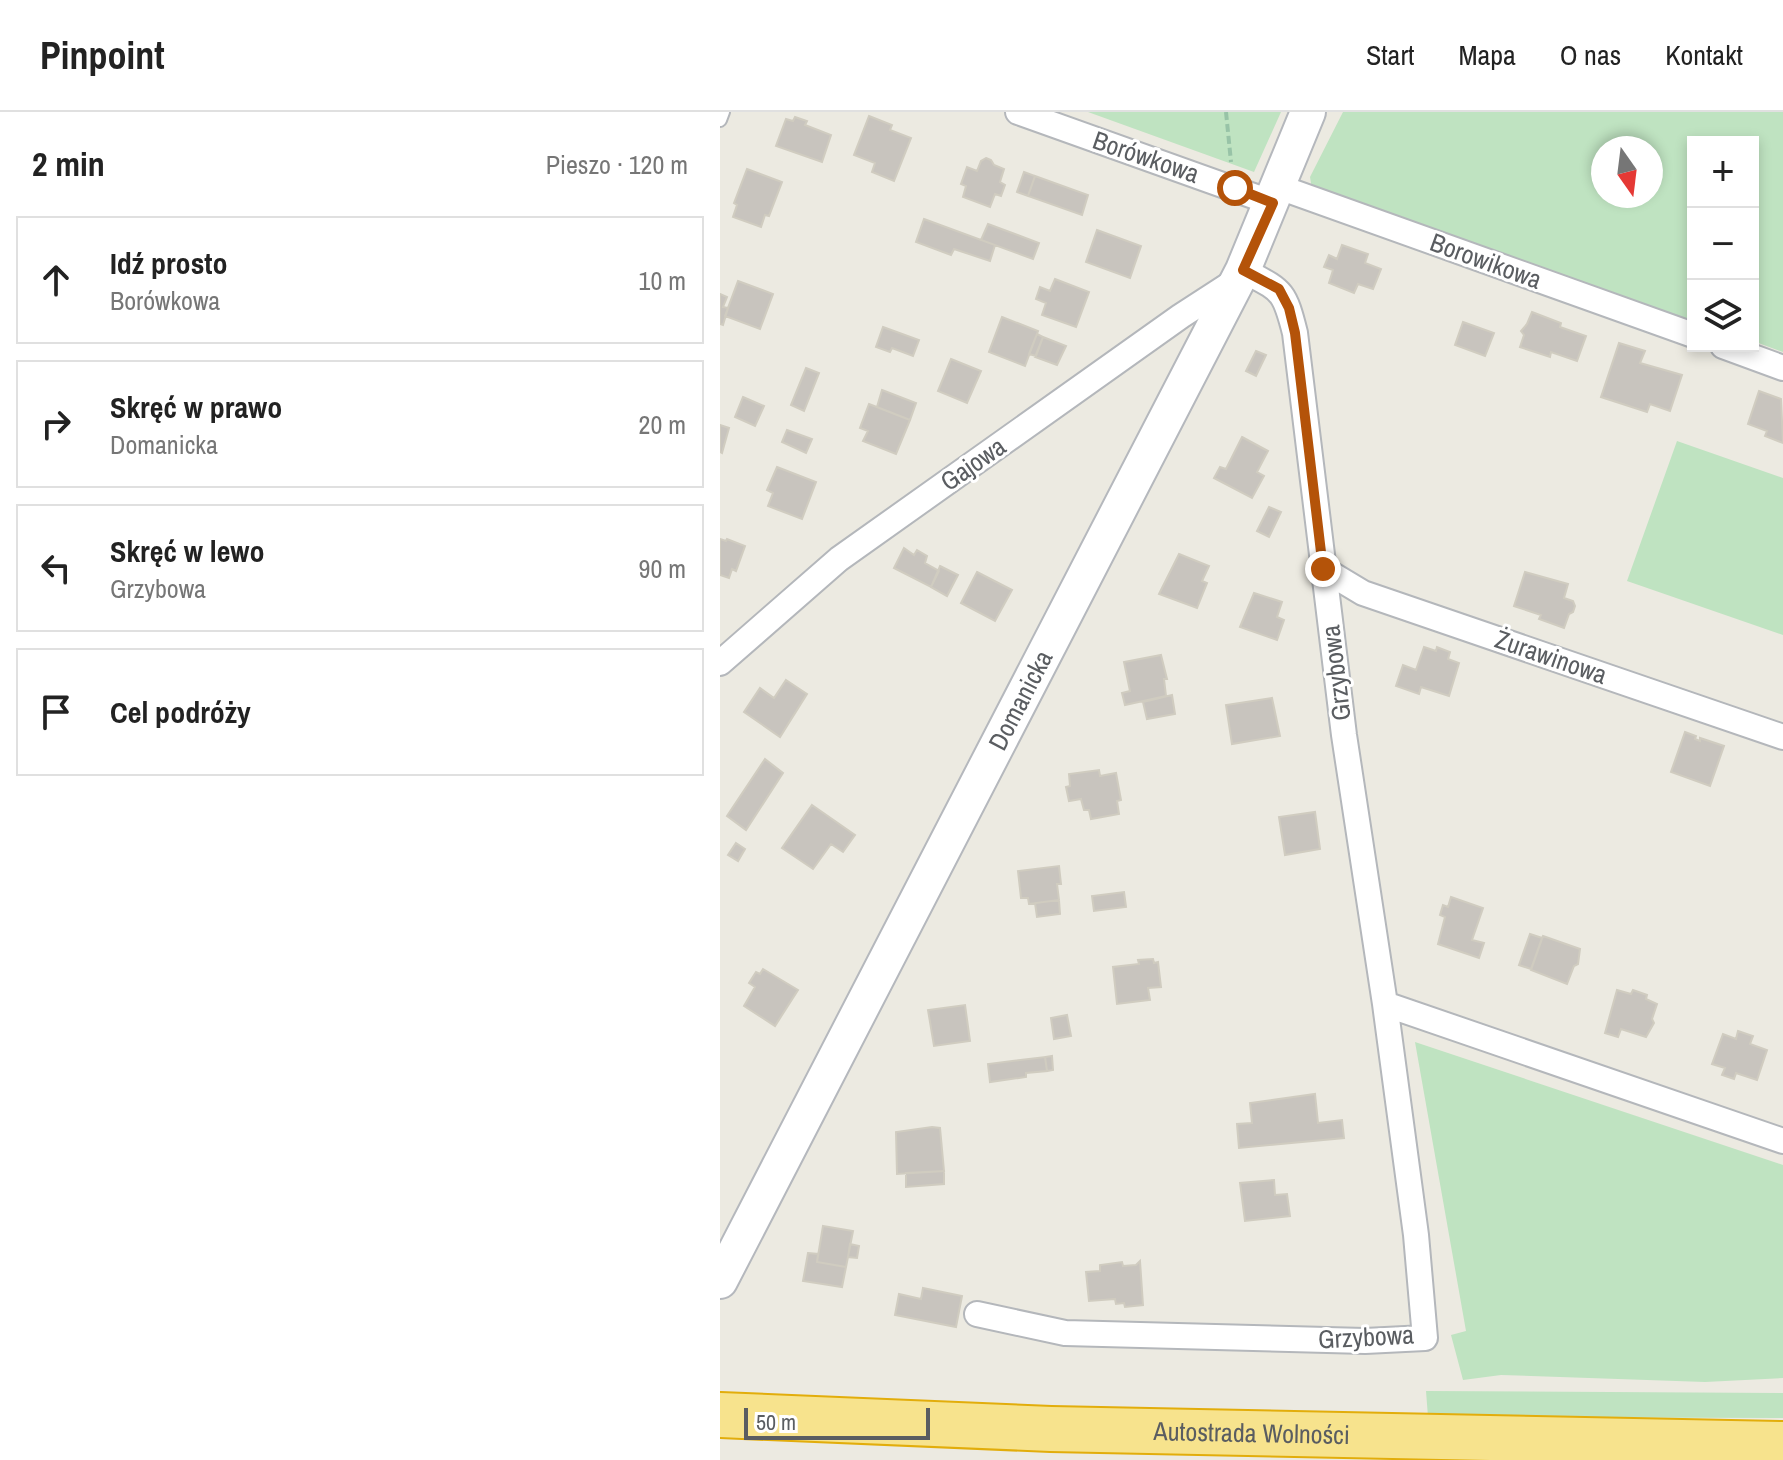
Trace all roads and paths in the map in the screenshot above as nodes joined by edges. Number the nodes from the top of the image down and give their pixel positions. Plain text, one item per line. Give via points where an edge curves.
1 (723, 112) edge
2 (1018, 112) edge
3 (1226, 112) edge
4 (1308, 112) edge
5 (720, 120) edge
6 (1235, 188) junction
7 (1276, 195) junction
8 (1240, 275) junction
9 (1687, 333) edge
10 (1739, 352) edge
11 (1783, 368) edge
12 (1323, 569) junction
13 (720, 663) edge
14 (1783, 737) edge
15 (1385, 1004) junction
16 (1783, 1141) edge
17 (720, 1281) edge
18 (977, 1314) dead end
19 (720, 1415) edge
20 (1783, 1444) edge

1 - 5 lane
2 - 6 street, Borówkowa
3 - 6 path
4 - 7 street, Domanicka
6 - 7 street, Borówkowa
7 - 8 street, Domanicka
7 - 9 street, Borowikowa
8 - 12 street, Grzybowa via 1279,289 1289,308
8 - 13 street, Gajowa via 839,559
8 - 17 street, Domanicka
10 - 11 street
12 - 14 street, Żurawinowa via 1363,593
12 - 15 street, Grzybowa
15 - 16 street
15 - 18 street, Grzybowa via 1425,1338 1065,1333
19 - 20 highway, Autostrada Wolności via 1051,1429

